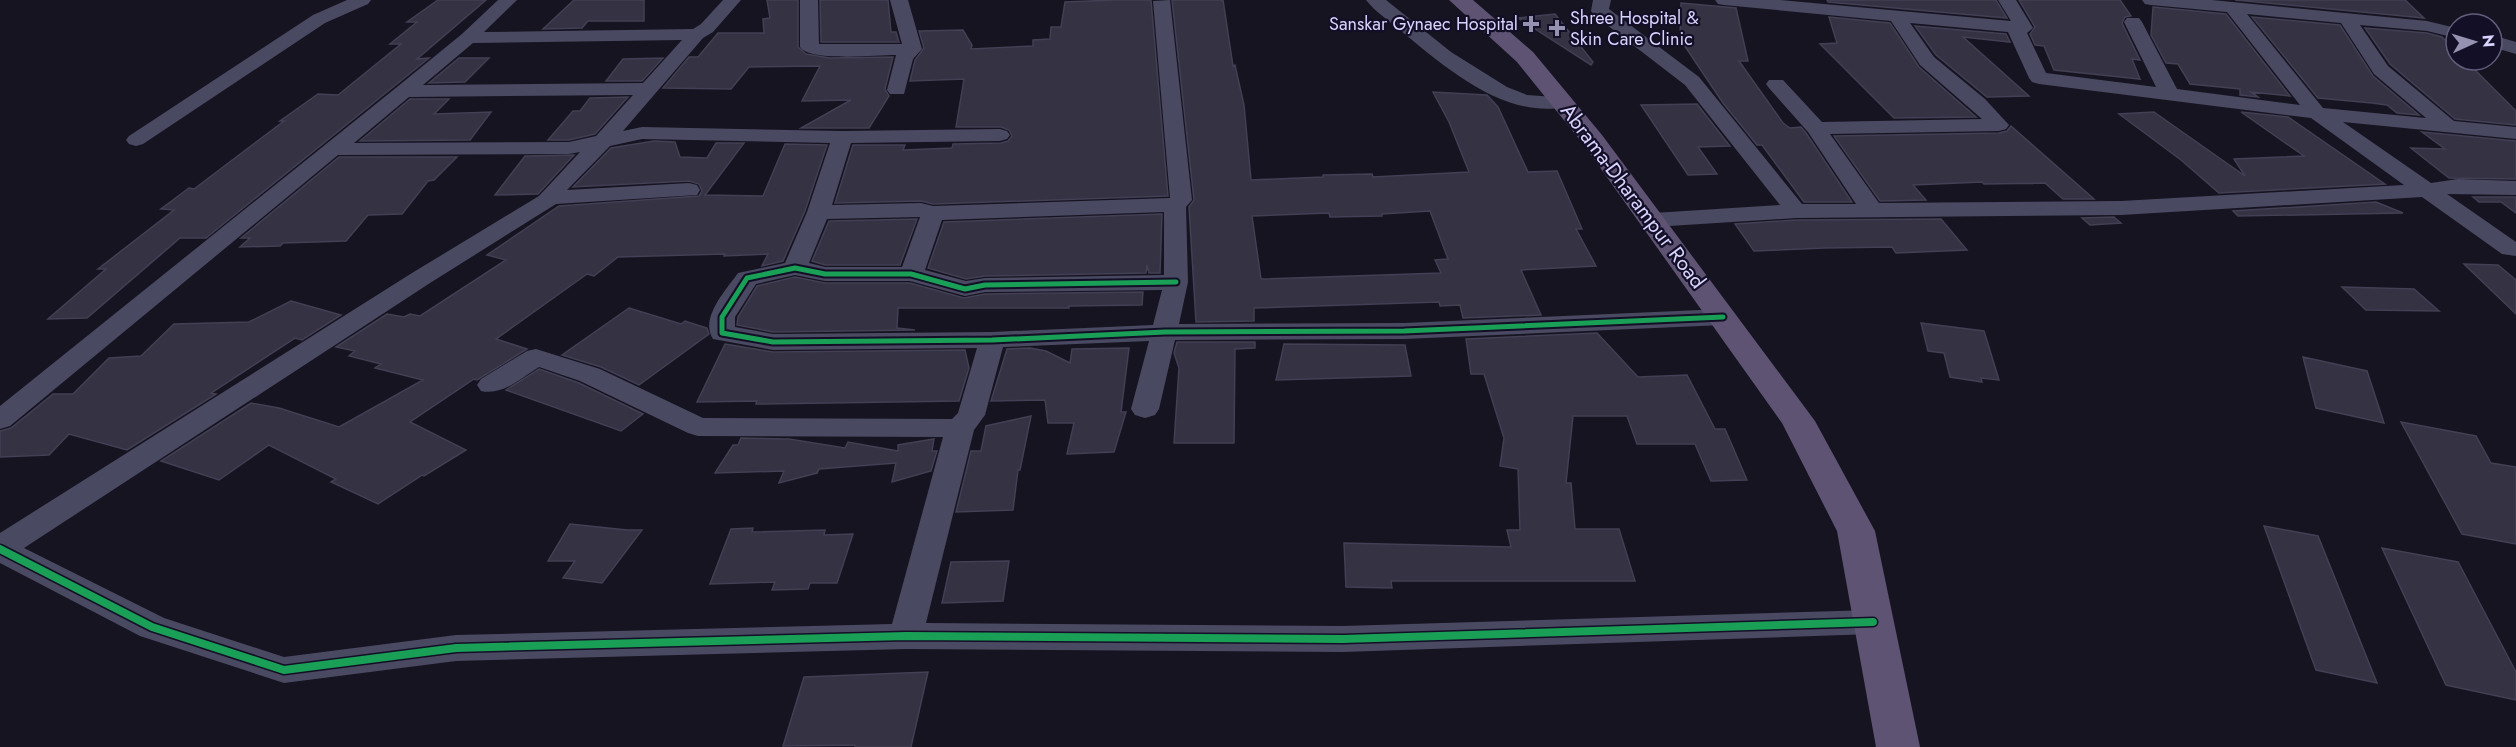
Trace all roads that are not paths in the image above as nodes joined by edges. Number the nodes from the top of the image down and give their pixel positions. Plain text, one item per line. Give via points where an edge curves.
1 (362, 0) edge
2 (508, 0) edge
3 (732, 0) edge
4 (809, 0) edge
5 (898, 0) edge
6 (1375, 0) edge
7 (1460, 0) edge
8 (1602, 0) edge
9 (1724, 0) edge
10 (2007, 0) edge
11 (2151, 0) edge
12 (1162, 1) edge
13 (2232, 7) junction
14 (1898, 18) junction
15 (2347, 19) junction
16 (2133, 22) dead end
17 (2015, 27) junction
18 (2444, 30) edge
19 (697, 34) junction
20 (468, 38) junction
21 (914, 49) junction
22 (1776, 84) dead end
23 (647, 89) junction
24 (897, 90) dead end
25 (404, 91) junction
26 (2170, 95) junction
27 (1562, 102) junction
28 (2317, 113) junction
29 (2449, 127) junction
30 (1816, 128) junction
31 (2516, 133) edge
32 (1000, 135) dead end
33 (842, 138) junction
34 (605, 139) junction
35 (136, 140) dead end
36 (330, 149) junction
37 (2516, 188) edge
38 (689, 190) dead end
39 (2426, 190) junction
40 (551, 198) junction
41 (1175, 205) junction
42 (1872, 210) junction
43 (1796, 211) junction
44 (818, 212) junction
45 (933, 213) junction
46 (1653, 220) junction
47 (2516, 249) edge
48 (795, 268) junction
49 (911, 274) junction
50 (1176, 282) junction
51 (1724, 317) junction
52 (1165, 332) junction
53 (992, 340) junction
54 (491, 385) dead end
55 (1145, 409) dead end
56 (0, 420) edge
57 (960, 428) junction
58 (0, 549) edge
59 (1873, 622) junction
60 (906, 636) junction
61 (1898, 747) edge

1 - 35 street via 319,19
2 - 20 street
3 - 19 street
4 - 21 street via 808,47 817,51
5 - 21 street
6 - 27 street via 1455,64 1498,89 1523,100
7 - 27 main road, Abrama-Dharampur Road via 1525,57
8 - 43 street via 1600,10 1692,81
9 - 14 street
10 - 17 street via 2024,28
11 - 13 street
12 - 41 street via 1181,200
13 - 15 street
13 - 28 street
14 - 17 street
14 - 30 street via 1927,61 1999,125
15 - 18 street
15 - 29 street via 2381,70
16 - 26 street
17 - 26 street via 2039,78
19 - 20 street
19 - 23 street
20 - 25 street
21 - 24 street via 904,57
22 - 30 street
23 - 25 street
23 - 34 street
25 - 36 street
26 - 28 street
27 - 46 main road, Abrama-Dharampur Road
28 - 29 street
28 - 39 street
29 - 31 street
30 - 42 street
32 - 33 street
33 - 34 street via 642,133
33 - 44 street
34 - 36 street via 558,148
34 - 40 street
36 - 56 street
37 - 39 street via 2458,186
38 - 40 street
39 - 42 street via 2121,208
39 - 47 street via 2510,249
40 - 58 street
41 - 45 street
41 - 50 street
42 - 43 street
43 - 46 street
44 - 45 street
44 - 48 street
45 - 49 street
46 - 51 main road, Abrama-Dharampur Road
48 - 49 street via 825,274
48 - 53 street via 747,278 722,316 722,333 772,342
49 - 50 street via 965,289 985,285
50 - 52 street
51 - 52 street via 1404,331
51 - 59 main road, Abrama-Dharampur Road via 1798,421 1856,531
52 - 53 street
52 - 55 street
53 - 57 street via 971,415
54 - 57 street via 536,357 590,375 698,427
57 - 60 street
58 - 60 street via 152,627 284,670 456,648
59 - 60 street via 1343,639
59 - 61 main road, Abrama-Dharampur Road

